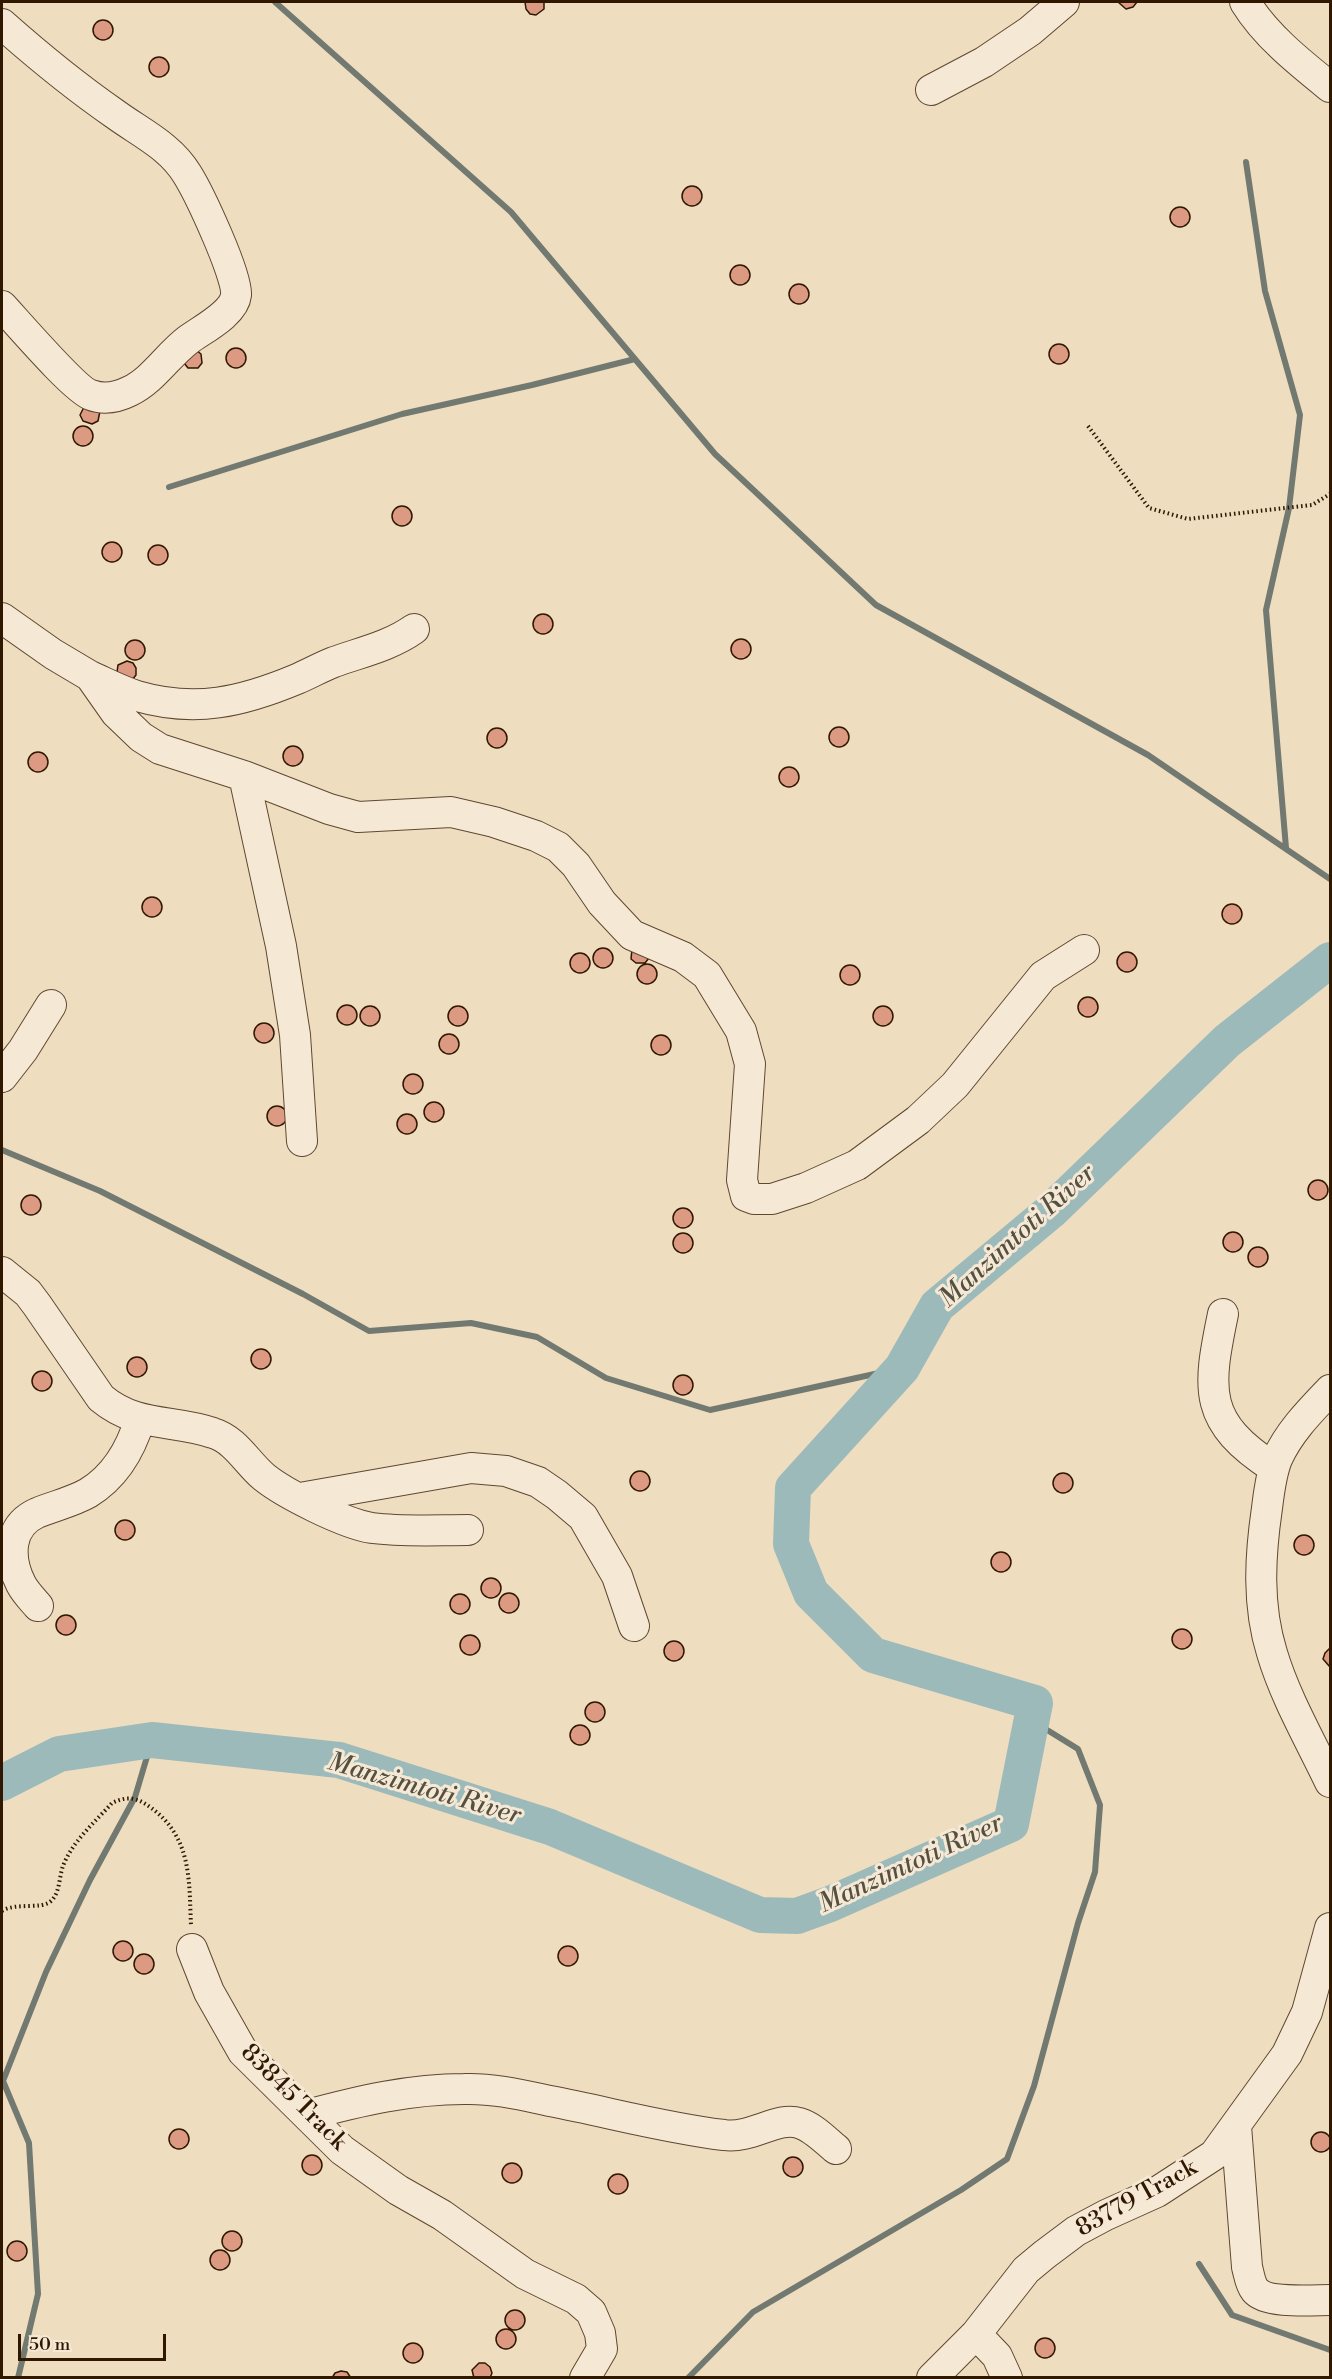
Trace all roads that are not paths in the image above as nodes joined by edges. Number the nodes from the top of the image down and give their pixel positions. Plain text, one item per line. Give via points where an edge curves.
1 (1064, 2) edge
2 (1245, 2) edge
3 (2, 24) edge
4 (1330, 87) edge
5 (931, 90) dead end
6 (2, 306) edge
7 (2, 618) edge
8 (414, 629) dead end
9 (90, 676) junction
10 (243, 776) junction
11 (1084, 950) dead end
12 (51, 1005) dead end
13 (2, 1077) edge
14 (302, 1141) dead end
15 (2, 1272) edge
16 (1223, 1314) dead end
17 (1330, 1390) edge
18 (140, 1419) junction
19 (1274, 1468) junction
20 (300, 1498) junction
21 (468, 1530) dead end
22 (38, 1606) dead end
23 (634, 1626) dead end
24 (1330, 1782) edge
25 (1330, 1928) edge
26 (192, 1949) road end
27 (307, 2115) junction
28 (1236, 2126) junction
29 (836, 2149) dead end
30 (1330, 2300) edge
31 (976, 2334) junction
32 (585, 2378) edge
33 (932, 2378) edge
34 (1007, 2378) edge

1 - 5 street via 984,62
2 - 4 street via 1290,55
3 - 6 street via 175,158 188,174 237,288 231,308 186,341 148,378 133,390 104,398 88,395
7 - 9 street
8 - 9 street via 400,639 296,680 226,702 199,706 135,696
9 - 10 street via 116,713 160,750
10 - 11 street via 358,817 451,812 494,822 558,847 620,925 632,935 683,957 707,975 741,1031 750,1064 742,1180 746,1196 753,1199 772,1199 806,1188 857,1165 918,1120 955,1085 1043,976
10 - 14 street via 276,923 295,1035
12 - 13 street
15 - 18 street via 28,1293 101,1398 115,1410
16 - 19 street via 1214,1356 1212,1388 1217,1408 1240,1444
17 - 19 street via 1296,1427
18 - 20 street via 192,1427 229,1440 264,1477
18 - 22 street via 120,1464 106,1479 68,1503 36,1514 14,1533 14,1567 21,1586
19 - 24 street via 1260,1577 1263,1611 1272,1653
20 - 21 street via 370,1527
20 - 23 street via 471,1468 506,1471 538,1482 583,1517 617,1576
25 - 28 street, 83779 Track via 1307,2012 1287,2054
26 - 27 street, 83845 Track via 209,1992 243,2052
27 - 29 street via 386,2096 466,2089 506,2092 728,2136 798,2122
27 - 32 street, 83845 Track via 342,2150 370,2170 525,2274 576,2299 591,2312 602,2349
28 - 30 street via 1248,2267 1254,2288 1264,2297 1276,2299
28 - 31 street, 83779 Track via 1214,2155 1187,2174 1076,2231 1044,2255 1026,2270
31 - 33 street, 83779 Track
31 - 34 street via 997,2356

